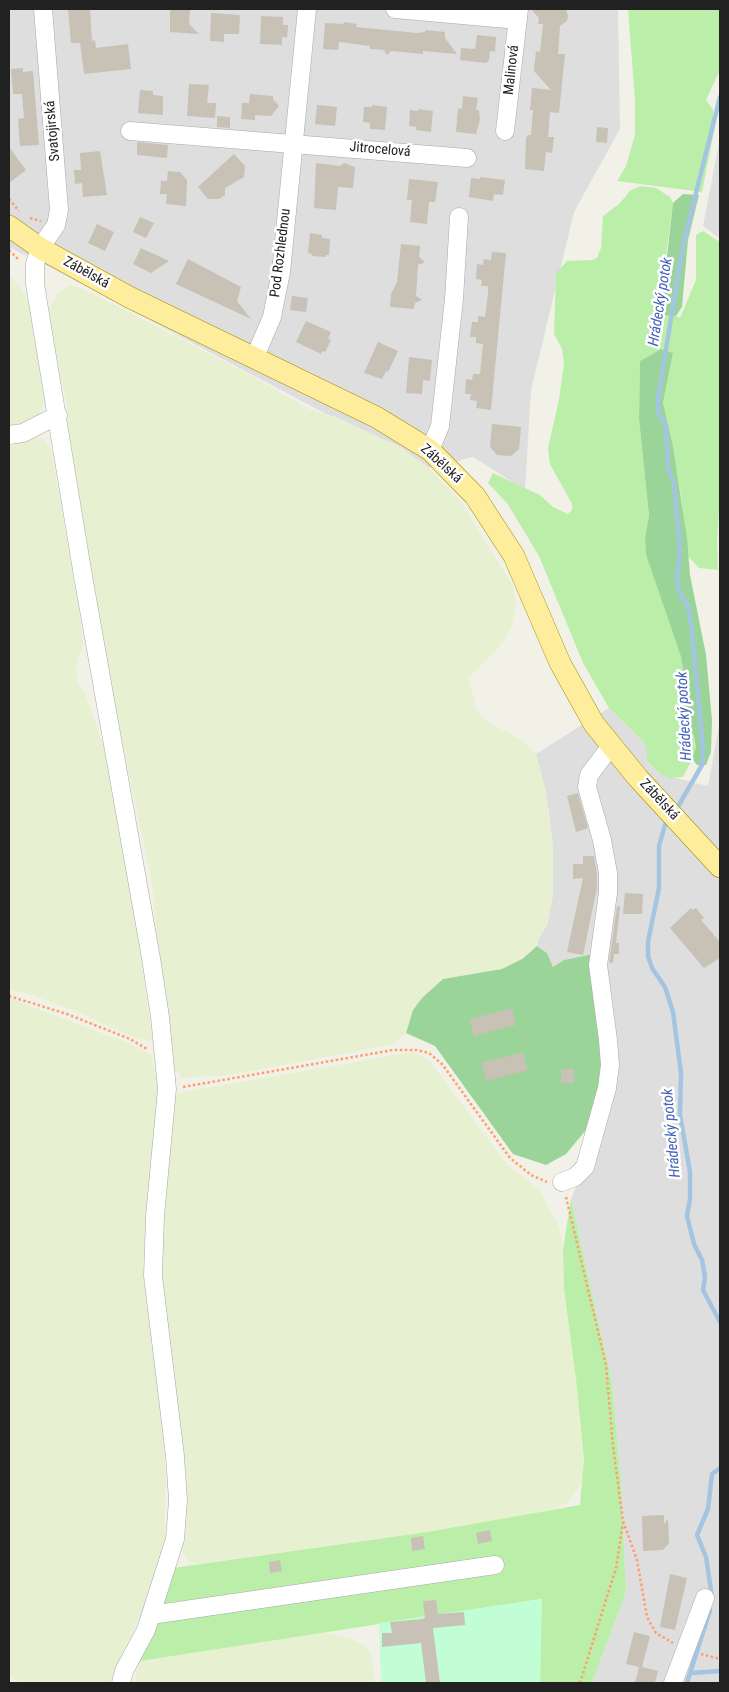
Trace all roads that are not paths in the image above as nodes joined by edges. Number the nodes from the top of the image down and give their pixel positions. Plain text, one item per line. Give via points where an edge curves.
1 (43, 9) edge
2 (307, 9) edge
3 (395, 9) edge
4 (518, 14) edge
5 (130, 130) dead end
6 (505, 131) dead end
7 (294, 142) junction
8 (467, 158) dead end
9 (459, 217) dead end
10 (9, 226) edge
11 (40, 248) junction
12 (254, 359) junction
13 (58, 415) junction
14 (9, 435) edge
15 (430, 450) junction
16 (611, 746) junction
17 (720, 866) edge
18 (562, 1182) road end
19 (495, 1565) dead end
20 (705, 1598) dead end
21 (151, 1615) junction
22 (122, 1683) edge
23 (673, 1683) edge

1 - 11 street, Svatojirská via 59,210 56,225
2 - 7 street, Pod Rozhlednou
3 - 4 street
4 - 6 street, Malinová
5 - 7 street
7 - 8 street, Jitrocelová
7 - 12 street, Pod Rozhlednou via 281,272 272,317
9 - 15 street via 440,426
10 - 11 main road, Zábělská
11 - 12 main road, Zábělská via 129,297
11 - 13 street via 35,264 35,284
12 - 15 main road, Zábělská via 376,417
13 - 14 street via 23,433
13 - 21 street via 150,958 167,1089 153,1276 178,1500 175,1539
15 - 16 main road, Zábělská via 475,496 514,556 560,663 585,711
16 - 17 main road, Zábělská
16 - 18 street via 589,775 588,787 608,873 598,965 609,1072 585,1167 575,1177
19 - 21 street
20 - 23 street
21 - 22 street via 124,1671

